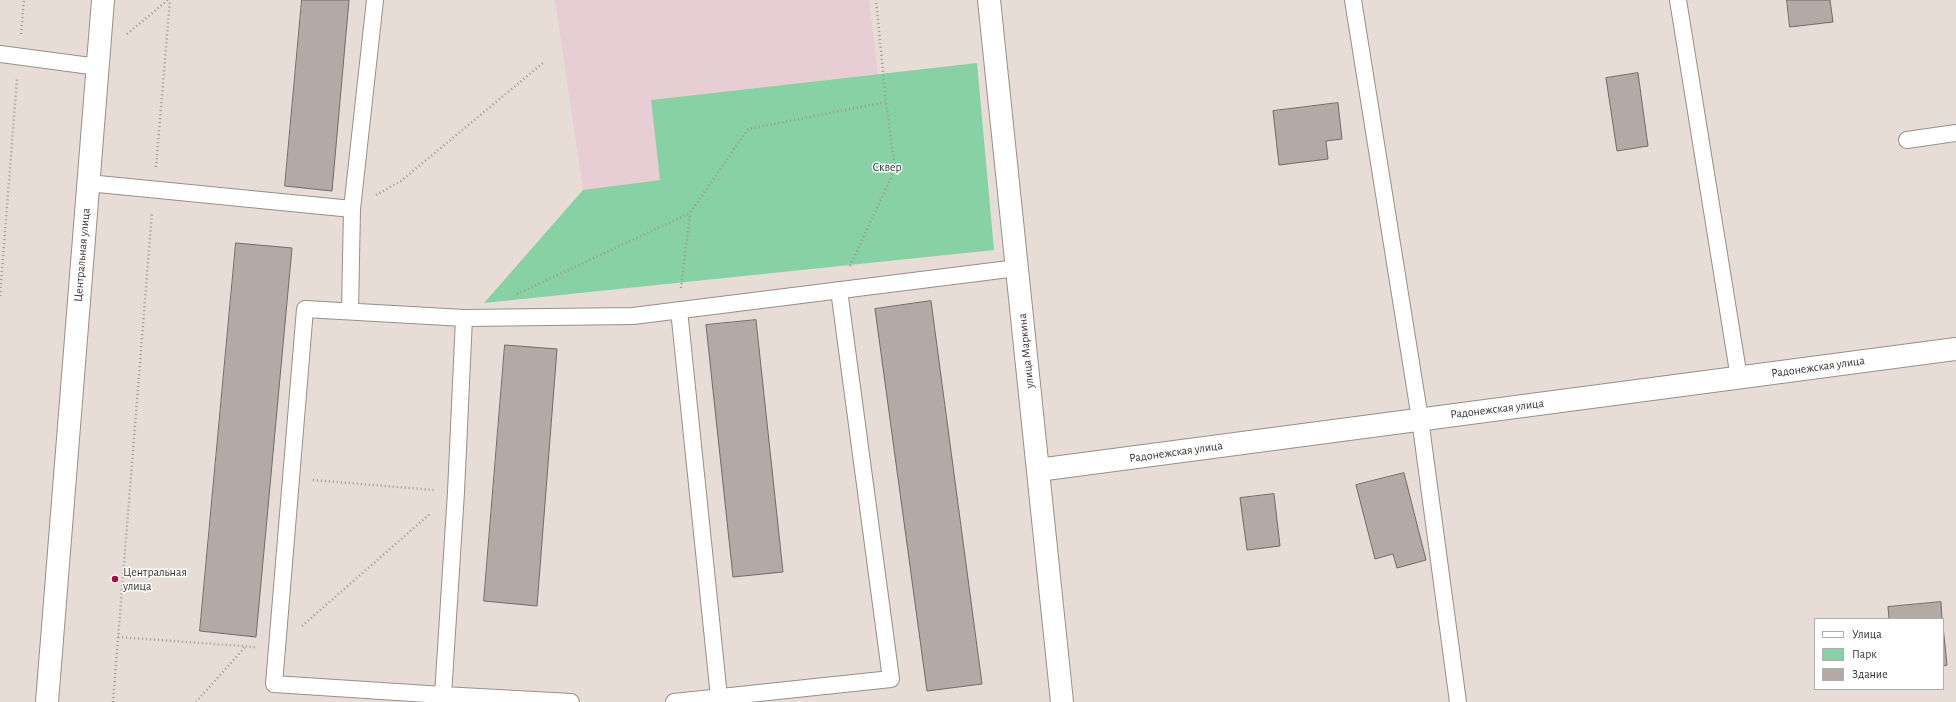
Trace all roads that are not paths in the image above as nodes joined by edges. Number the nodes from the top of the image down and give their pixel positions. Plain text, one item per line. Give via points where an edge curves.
1 (103, 0) edge
2 (375, 0) edge
3 (989, 0) edge
4 (1354, 0) edge
5 (1678, 0) edge
6 (0, 54) edge
7 (98, 67) junction
8 (1956, 132) edge
9 (1907, 140) dead end
10 (88, 183) junction
11 (352, 209) junction
12 (1017, 268) junction
13 (839, 290) junction
14 (679, 310) junction
15 (350, 312) junction
16 (464, 318) junction
17 (1956, 349) edge
18 (1739, 378) junction
19 (1420, 420) junction
20 (1038, 470) junction
21 (443, 695) junction
22 (719, 697) junction
23 (47, 702) edge
24 (571, 702) edge
25 (674, 702) edge
26 (1062, 702) edge
27 (1458, 702) edge

1 - 7 street, Центральная улица
2 - 11 lane
3 - 12 street, улица Маркина
4 - 19 lane
5 - 18 lane
6 - 7 lane
7 - 10 street, Центральная улица
8 - 9 lane
10 - 11 lane
10 - 23 street, Центральная улица
11 - 15 lane
12 - 13 lane
12 - 20 street, улица Маркина
13 - 14 lane
13 - 22 lane via 891,679
14 - 16 lane via 634,316
14 - 22 lane
15 - 16 lane
15 - 21 lane via 305,309 274,684
16 - 21 lane
17 - 18 street, Радонежская улица
18 - 19 street, Радонежская улица
19 - 20 street, Радонежская улица
19 - 27 lane
20 - 26 street, улица Маркина
21 - 24 lane
22 - 25 lane

